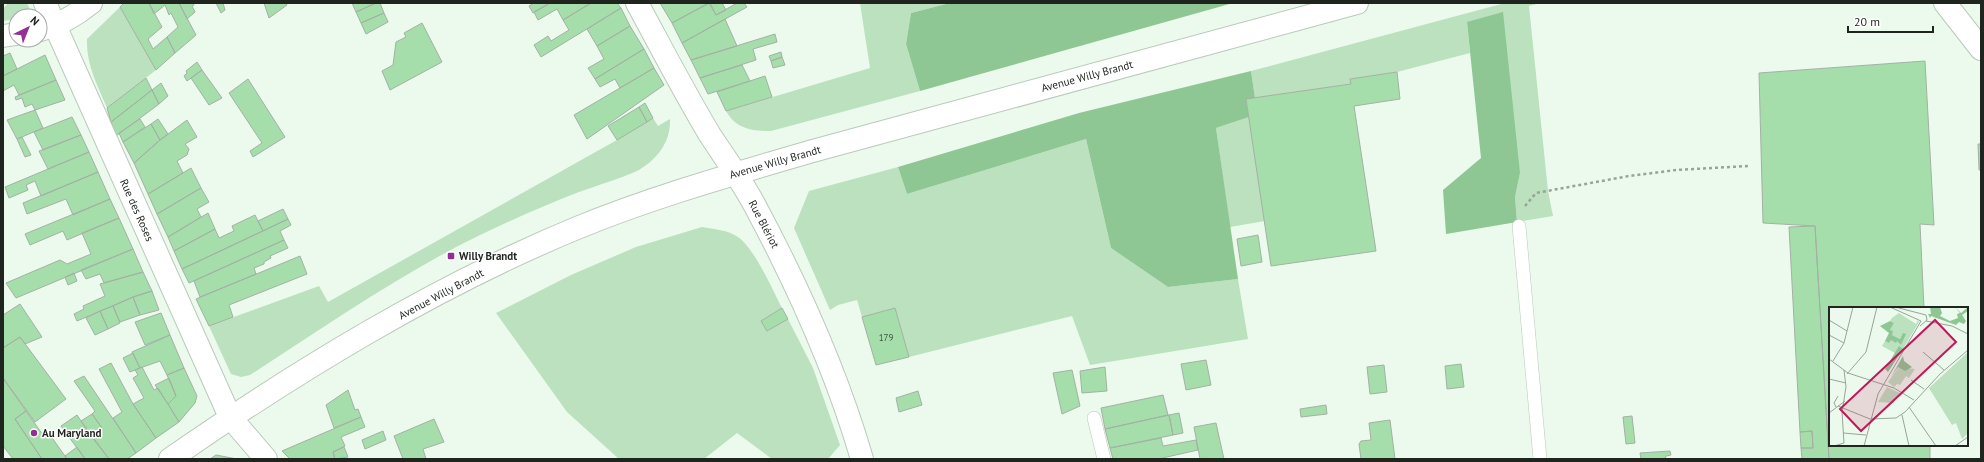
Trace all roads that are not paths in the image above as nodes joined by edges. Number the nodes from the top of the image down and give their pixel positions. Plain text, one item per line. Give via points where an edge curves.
1 (91, 3) edge
2 (637, 3) edge
3 (1357, 3) edge
4 (1945, 3) edge
5 (48, 28) edge
6 (1981, 49) edge
7 (735, 174) junction
8 (1519, 226) road end
9 (230, 418) junction
10 (1094, 418) dead end
11 (170, 459) edge
12 (266, 459) edge
13 (862, 459) edge
14 (1104, 459) edge
15 (1540, 459) edge

1 - 5 main road via 76,15
2 - 7 main road, Rue Blériot via 687,96
3 - 7 main road, Avenue Willy Brandt
4 - 6 main road
5 - 9 main road, Rue des Roses
7 - 9 main road, Avenue Willy Brandt via 623,210 527,250 419,305 339,350
7 - 13 main road, Rue Blériot via 753,203 816,331 849,412
8 - 15 lane
9 - 11 main road, Avenue Willy Brandt
9 - 12 main road, Rue des Roses
10 - 14 lane

